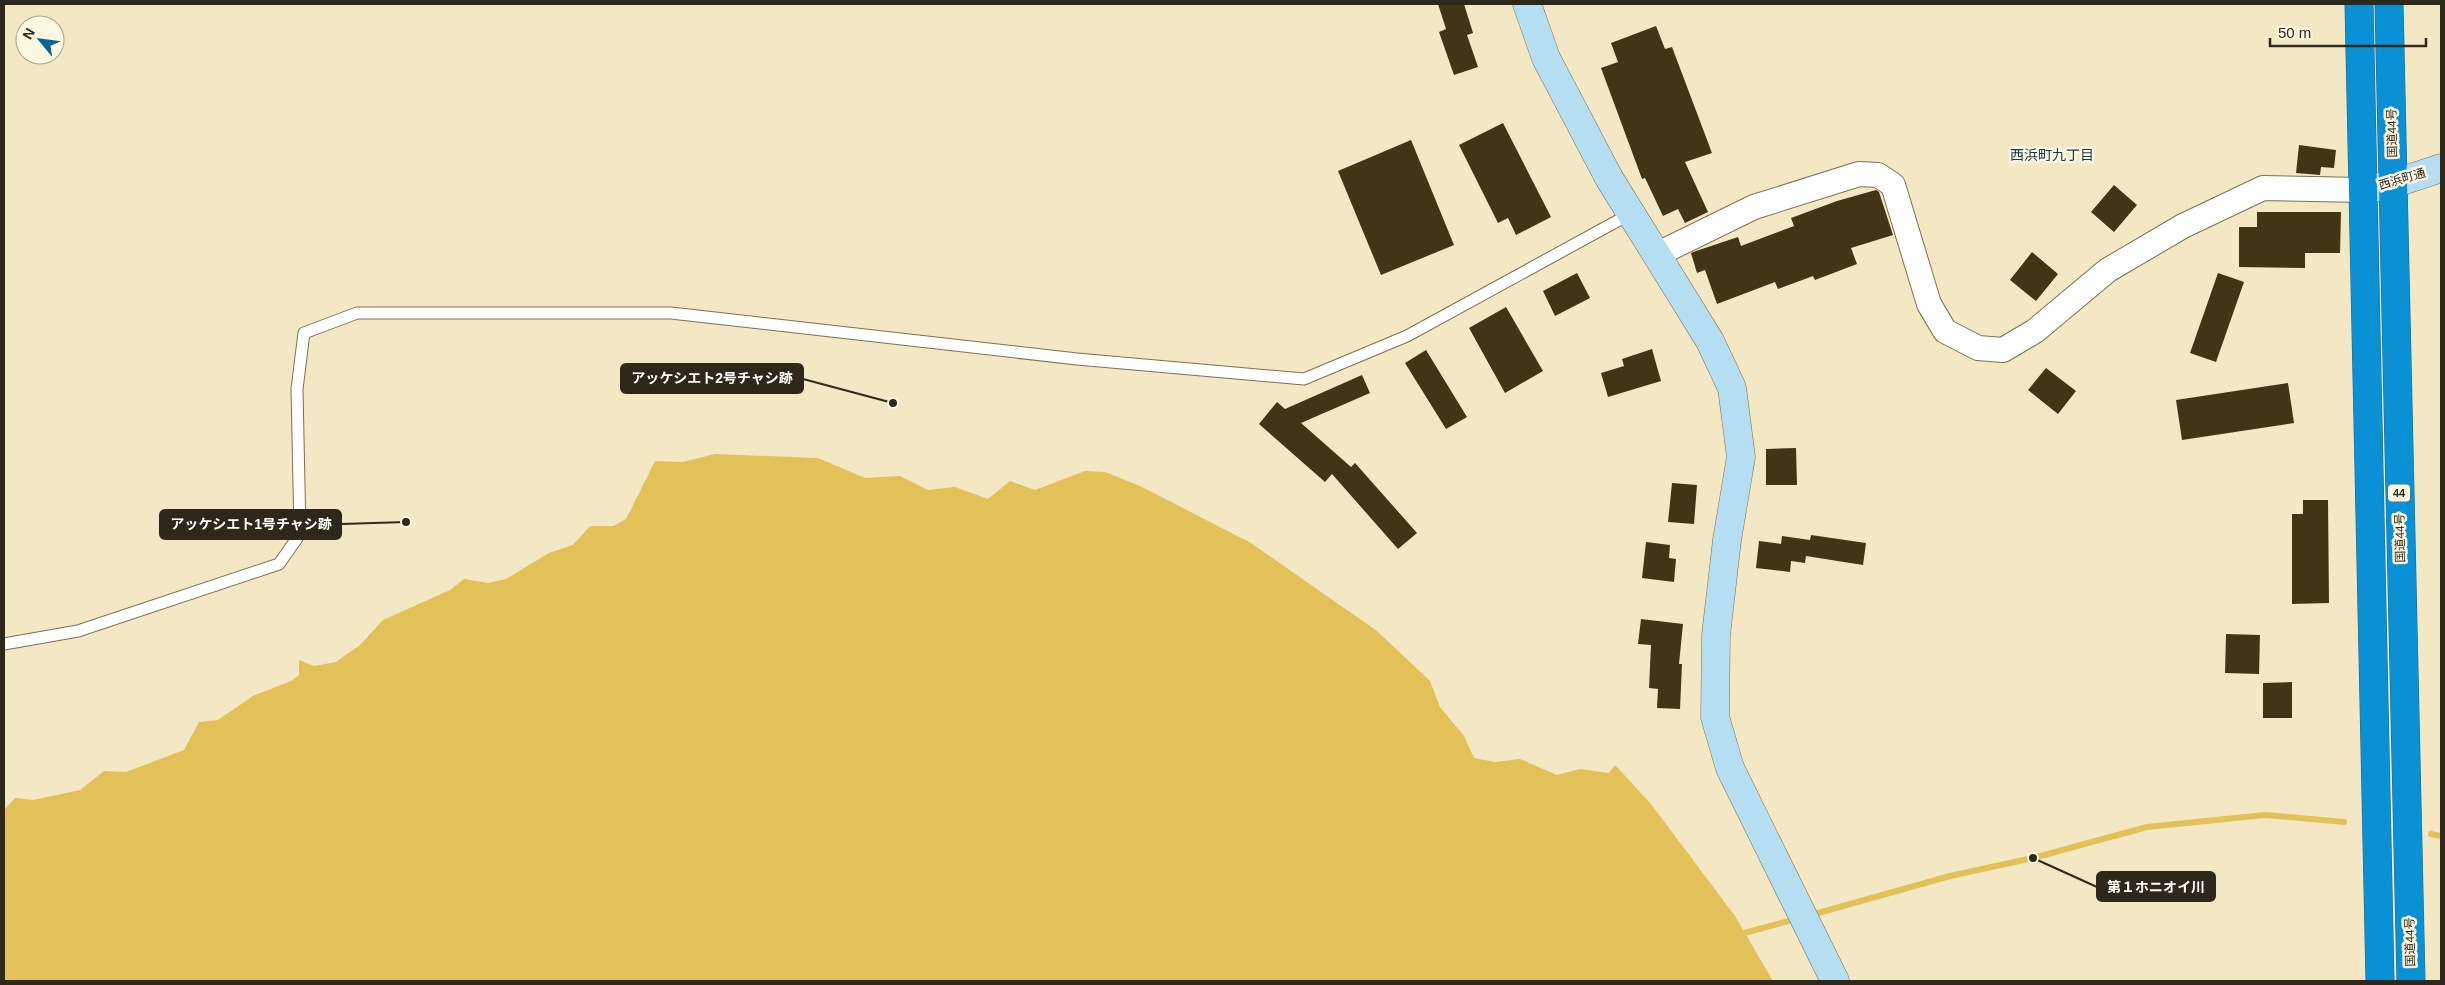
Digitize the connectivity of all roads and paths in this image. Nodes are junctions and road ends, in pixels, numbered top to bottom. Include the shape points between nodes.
1 (1527, 4) edge
2 (2359, 4) edge
3 (2389, 4) edge
4 (2441, 168) edge
5 (2393, 184) junction
6 (2363, 190) junction
7 (1630, 214) junction
8 (1656, 256) junction
9 (4, 644) edge
10 (1835, 981) edge
11 (2380, 981) edge
12 (2411, 981) edge

1 - 7 street via 1546,58
2 - 6 highway, 44
3 - 5 highway, 国道44号 / 44
4 - 5 street, 西浜町通
5 - 6 street, 西浜町通
5 - 12 highway, 国道44号 / 44
6 - 8 street via 2263,188 2183,226 2108,270 2036,332 2003,350 1978,348 1946,331 1929,304 1893,185 1878,175 1859,174 1754,207
6 - 11 highway, 44
7 - 8 street
7 - 9 lane via 1407,336 1304,379 1077,359 671,313 357,313 304,334 297,389 300,534 279,564 78,631
8 - 10 street via 1710,341 1732,388 1741,457 1716,635 1715,716 1730,768

